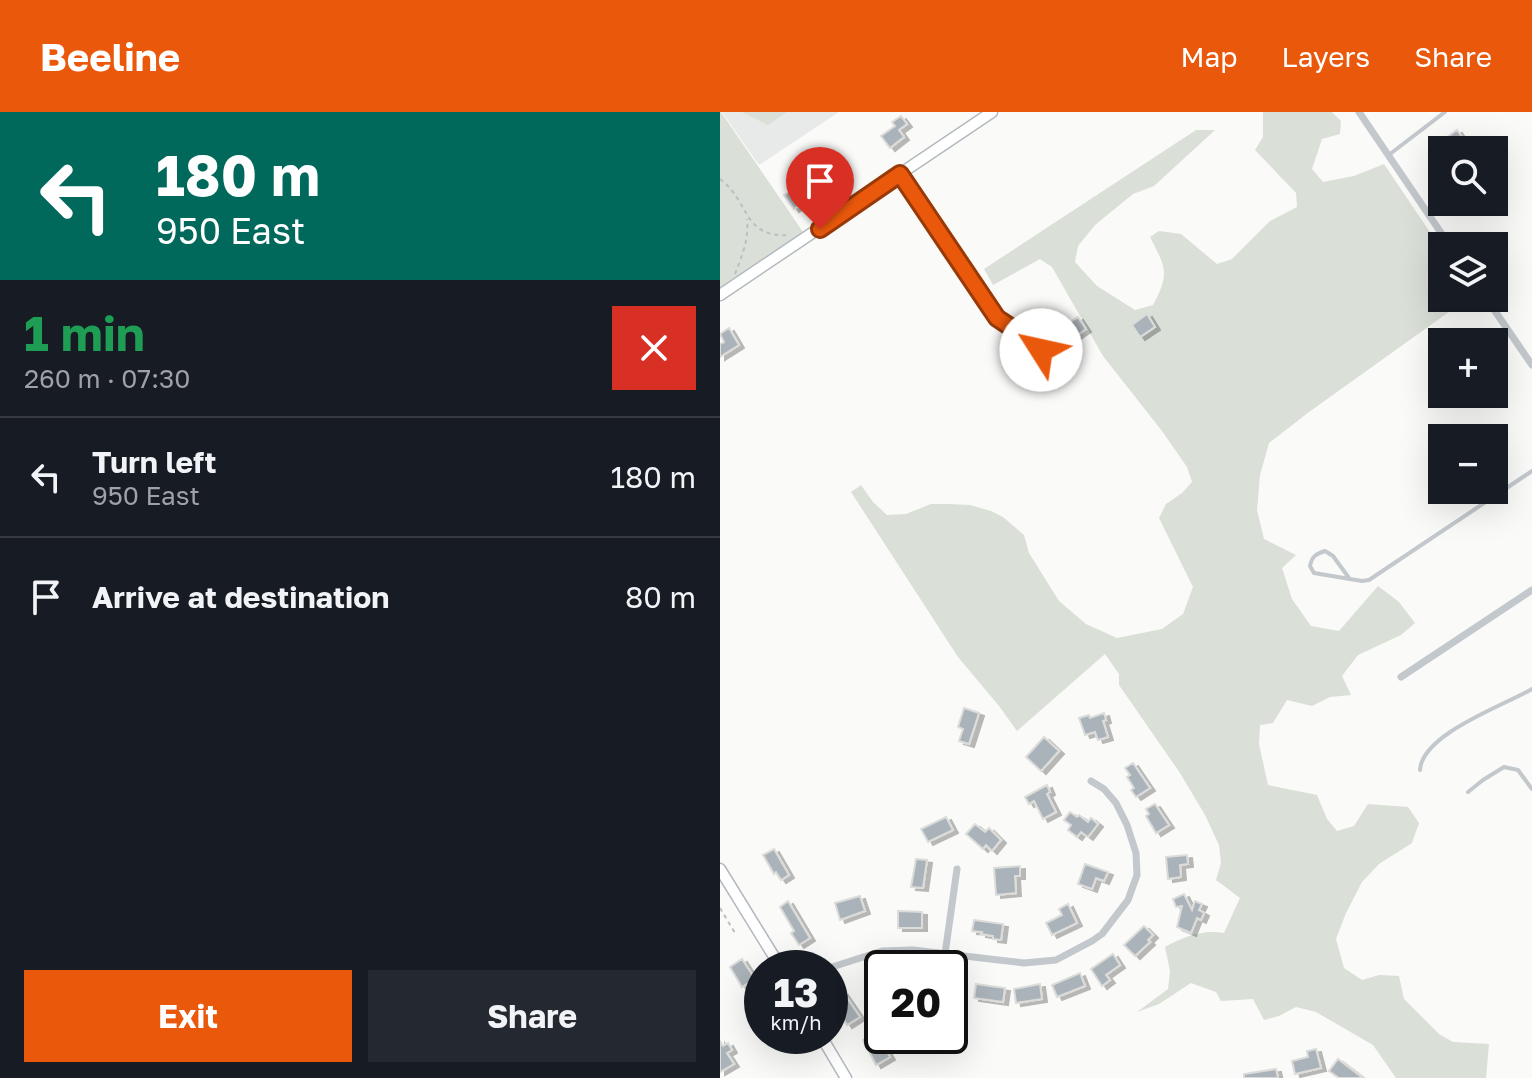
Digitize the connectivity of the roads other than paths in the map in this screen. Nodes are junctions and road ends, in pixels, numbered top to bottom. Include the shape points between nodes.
1 (992, 112) edge
2 (1359, 112) edge
3 (1445, 112) edge
4 (1388, 155) junction
5 (900, 174) junction
6 (1440, 232) edge
7 (720, 295) edge
8 (1496, 312) edge
9 (1041, 350) dead end
10 (1532, 365) edge
11 (1532, 471) edge
12 (1349, 578) junction
13 (1532, 590) edge
14 (1401, 677) dead end
15 (1532, 689) edge
16 (1420, 770) dead end
17 (1091, 781) dead end
18 (1532, 789) edge
19 (1468, 792) dead end
20 (720, 869) edge
21 (957, 869) dead end
22 (770, 950) edge
23 (946, 950) edge
24 (968, 957) edge
25 (832, 1054) edge
26 (846, 1078) edge

1 - 5 street
2 - 4 street
3 - 4 lane
4 - 6 street
5 - 7 street
5 - 9 lane via 997,318
8 - 10 street
11 - 12 lane via 1376,576
12 - 12 lane via 1314,573 1312,558 1325,551
13 - 14 street
15 - 16 lane via 1448,732 1426,754
17 - 24 street via 1116,803 1136,853 1137,875 1128,900 1102,934 1056,960 1024,963
18 - 19 lane via 1518,770 1504,767
20 - 22 street
21 - 23 street
25 - 26 street

